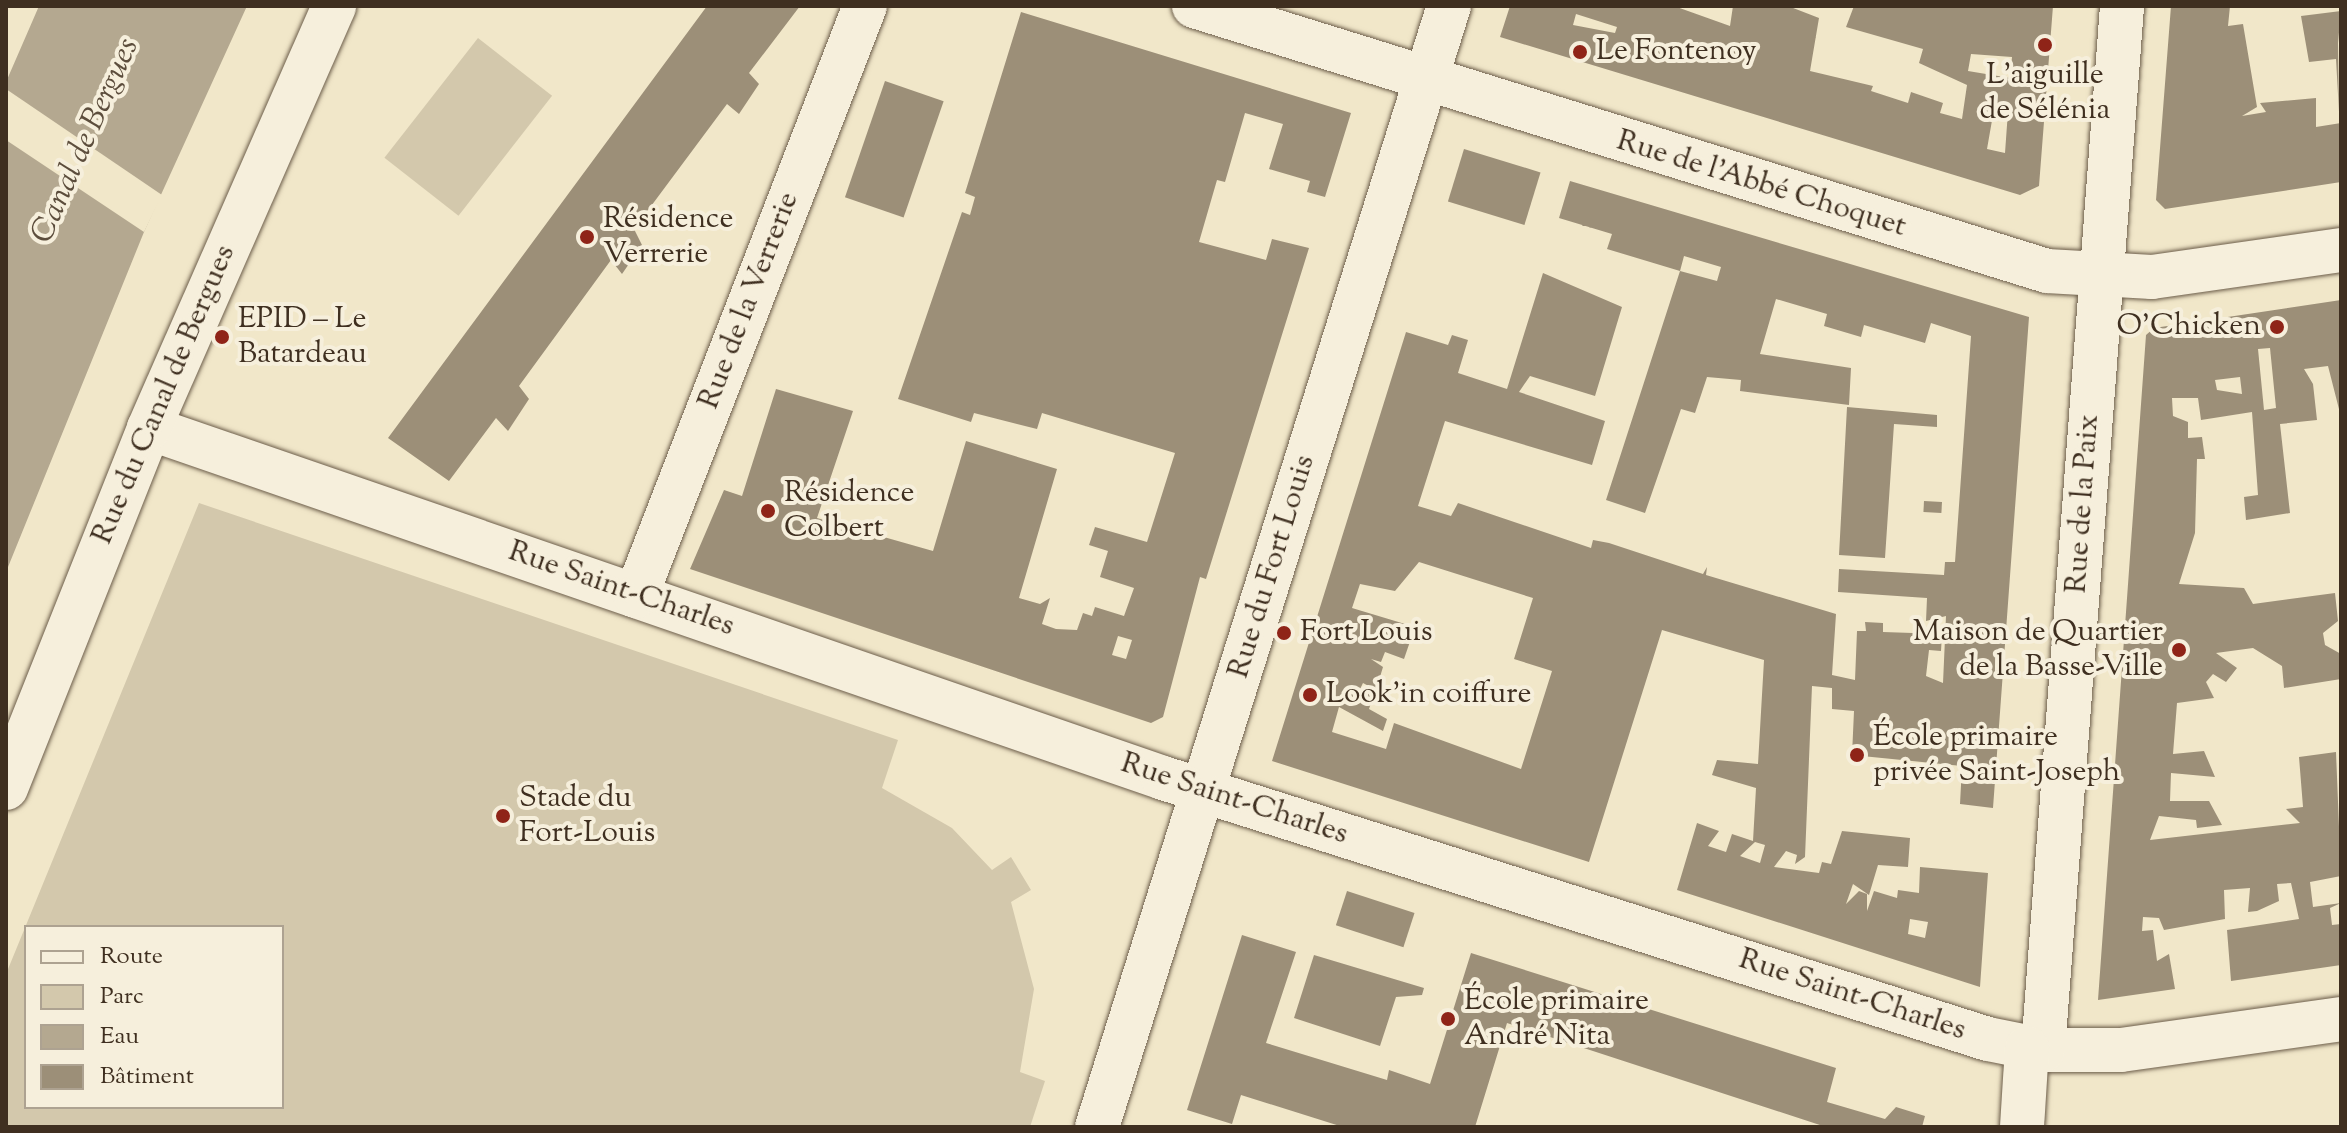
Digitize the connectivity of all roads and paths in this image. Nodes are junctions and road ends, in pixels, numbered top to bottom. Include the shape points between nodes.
1 (334, 6) edge
2 (865, 6) edge
3 (1194, 6) edge
4 (1449, 6) edge
5 (2122, 6) edge
6 (1425, 81) junction
7 (2341, 250) edge
8 (2101, 277) junction
9 (149, 428) junction
10 (636, 596) junction
11 (6, 788) edge
12 (1204, 791) junction
13 (2341, 1019) edge
14 (2035, 1049) junction
15 (1097, 1127) edge
16 (2022, 1127) edge

1 - 9 street, Rue du Canal de Bergues
2 - 10 street, Rue de la Verrerie
3 - 6 street, Rue de l'Abbé Choquet
4 - 6 street, Rue du Fort Louis
5 - 8 street, Rue de la Paix
6 - 8 street, Rue de l'Abbé Choquet via 2023,265
6 - 12 street, Rue du Fort Louis
7 - 8 street, Rue de l'Abbé Choquet
8 - 14 street, Rue de la Paix
9 - 10 street, Rue Saint-Charles
9 - 11 street, Rue du Canal de Bergues
10 - 12 street, Rue Saint-Charles
12 - 14 street, Rue Saint-Charles
12 - 15 street, Rue du Fort Louis
13 - 14 street, Rue Saint-Charles via 2121,1050
14 - 16 street, Rue de la Paix

